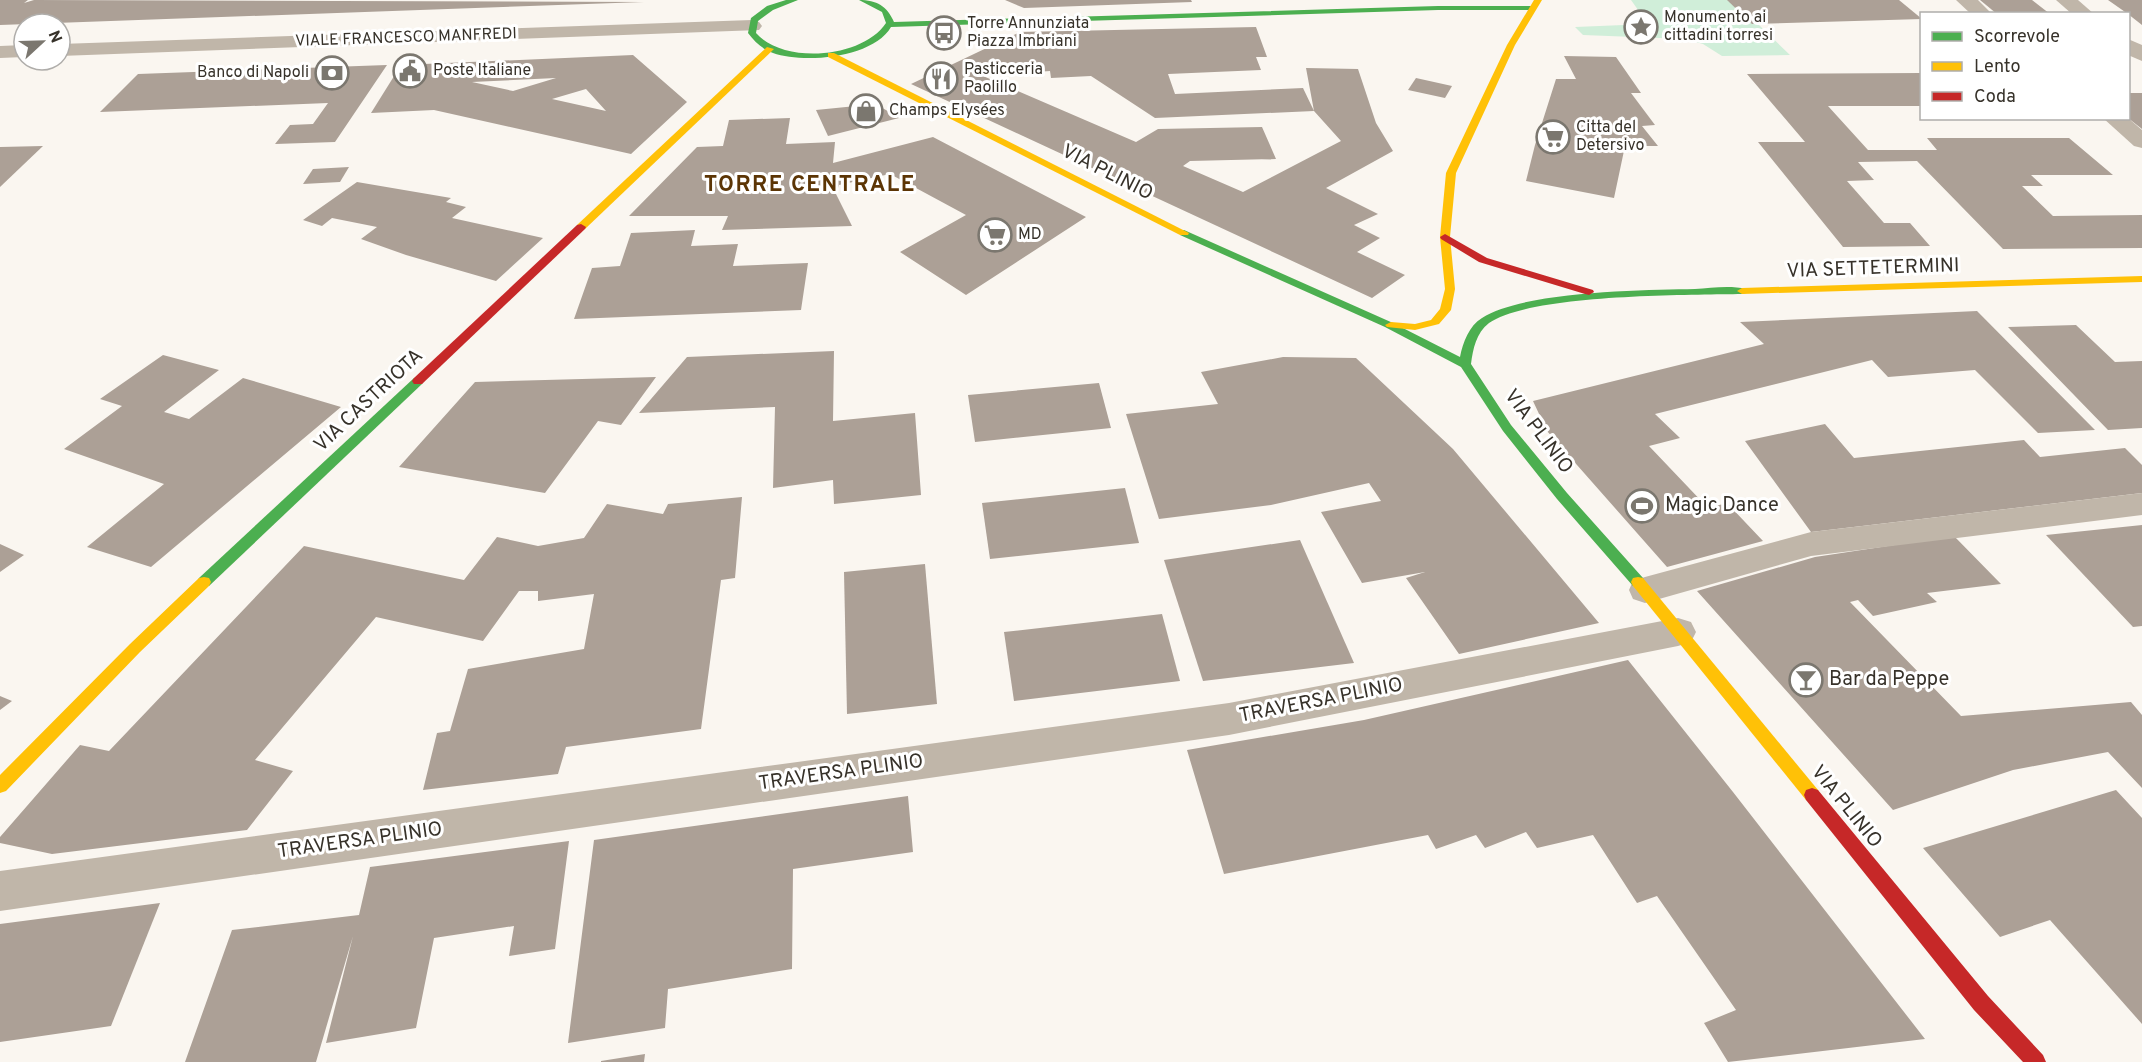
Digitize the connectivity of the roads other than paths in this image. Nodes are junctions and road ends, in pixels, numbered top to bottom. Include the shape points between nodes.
1 (794, 0) edge
2 (863, 0) edge
3 (1966, 0) edge
4 (2066, 0) edge
5 (1535, 4) edge
6 (1981, 12) edge
7 (2082, 12) edge
8 (889, 25) junction
9 (752, 26) junction
10 (770, 49) junction
11 (72, 50) edge
12 (831, 55) junction
13 (2116, 120) edge
14 (2142, 141) edge
15 (1445, 237) junction
16 (2142, 279) edge
17 (1605, 296) junction
18 (1389, 325) junction
19 (1465, 364) junction
20 (2142, 504) edge
21 (1645, 590) junction
22 (1678, 632) junction
23 (0, 786) edge
24 (0, 891) edge
25 (1981, 1003) junction
26 (2000, 1046) dead end
27 (2036, 1062) edge

1 - 9 main road via 762,14
2 - 8 main road via 882,9 888,15
3 - 6 street
4 - 7 street
5 - 8 main road
5 - 15 main road via 1511,45 1451,173
8 - 12 main road via 874,41
9 - 10 main road via 757,41
9 - 11 street, VIALE FRANCESCO MANFREDI
10 - 12 main road via 790,54
10 - 23 main road, VIA CASTRIOTA via 135,648
12 - 18 main road, VIA PLINIO via 1198,240
13 - 14 street
15 - 17 main road via 1483,260 1526,276
15 - 18 main road via 1450,289 1445,310 1435,322 1415,327
16 - 17 main road, VIA SETTETERMINI
17 - 19 main road via 1519,308 1487,319 1470,336
18 - 19 main road, VIA PLINIO
19 - 21 main road, VIA PLINIO via 1555,488
20 - 21 lane via 1811,544
21 - 22 main road, VIA PLINIO
22 - 24 street, TRAVERSA PLINIO via 1229,719
22 - 25 main road, VIA PLINIO
25 - 26 main road
25 - 27 main road, VIA PLINIO

